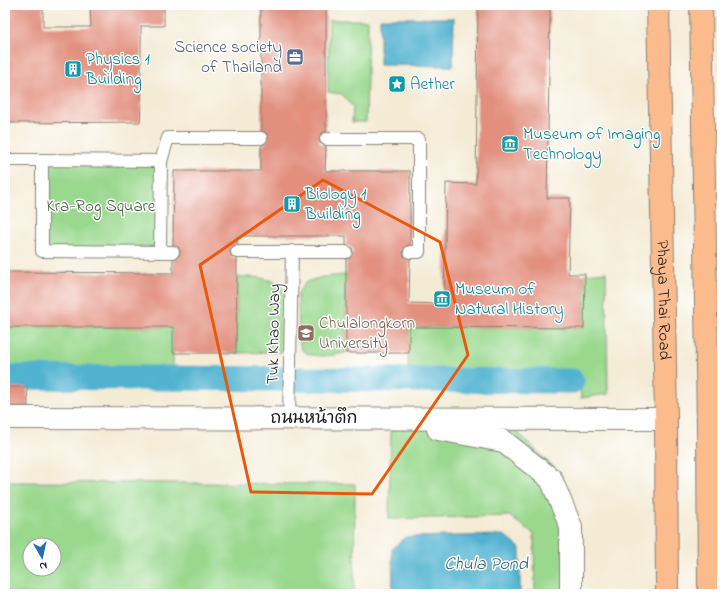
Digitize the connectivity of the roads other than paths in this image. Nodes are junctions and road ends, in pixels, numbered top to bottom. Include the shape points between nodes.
1 (658, 5) edge
2 (701, 5) edge
3 (261, 138) dead end
4 (326, 139) dead end
5 (5, 160) edge
6 (42, 160) junction
7 (161, 161) junction
8 (292, 251) junction
9 (160, 252) junction
10 (173, 252) dead end
11 (237, 252) dead end
12 (346, 252) dead end
13 (410, 252) dead end
14 (5, 418) edge
15 (289, 418) junction
16 (384, 419) junction
17 (666, 419) junction
18 (715, 427) edge
19 (571, 594) edge
20 (667, 594) edge
21 (709, 594) edge

1 - 17 main road, Phaya Thai Road
2 - 18 main road
3 - 7 lane via 168,138
4 - 13 lane via 420,139 419,252
5 - 6 lane
6 - 7 lane
6 - 9 lane via 42,251
7 - 9 lane
8 - 11 lane
8 - 12 lane
8 - 15 lane, Tuk Khao Way
9 - 10 lane
14 - 15 street, ถนนหน้าตึก
15 - 16 street, ถนนหน้าตึก
16 - 17 street, ถนนหน้าตึก
16 - 19 street via 503,441 551,479 571,527
17 - 20 main road, Phaya Thai Road
18 - 21 main road

